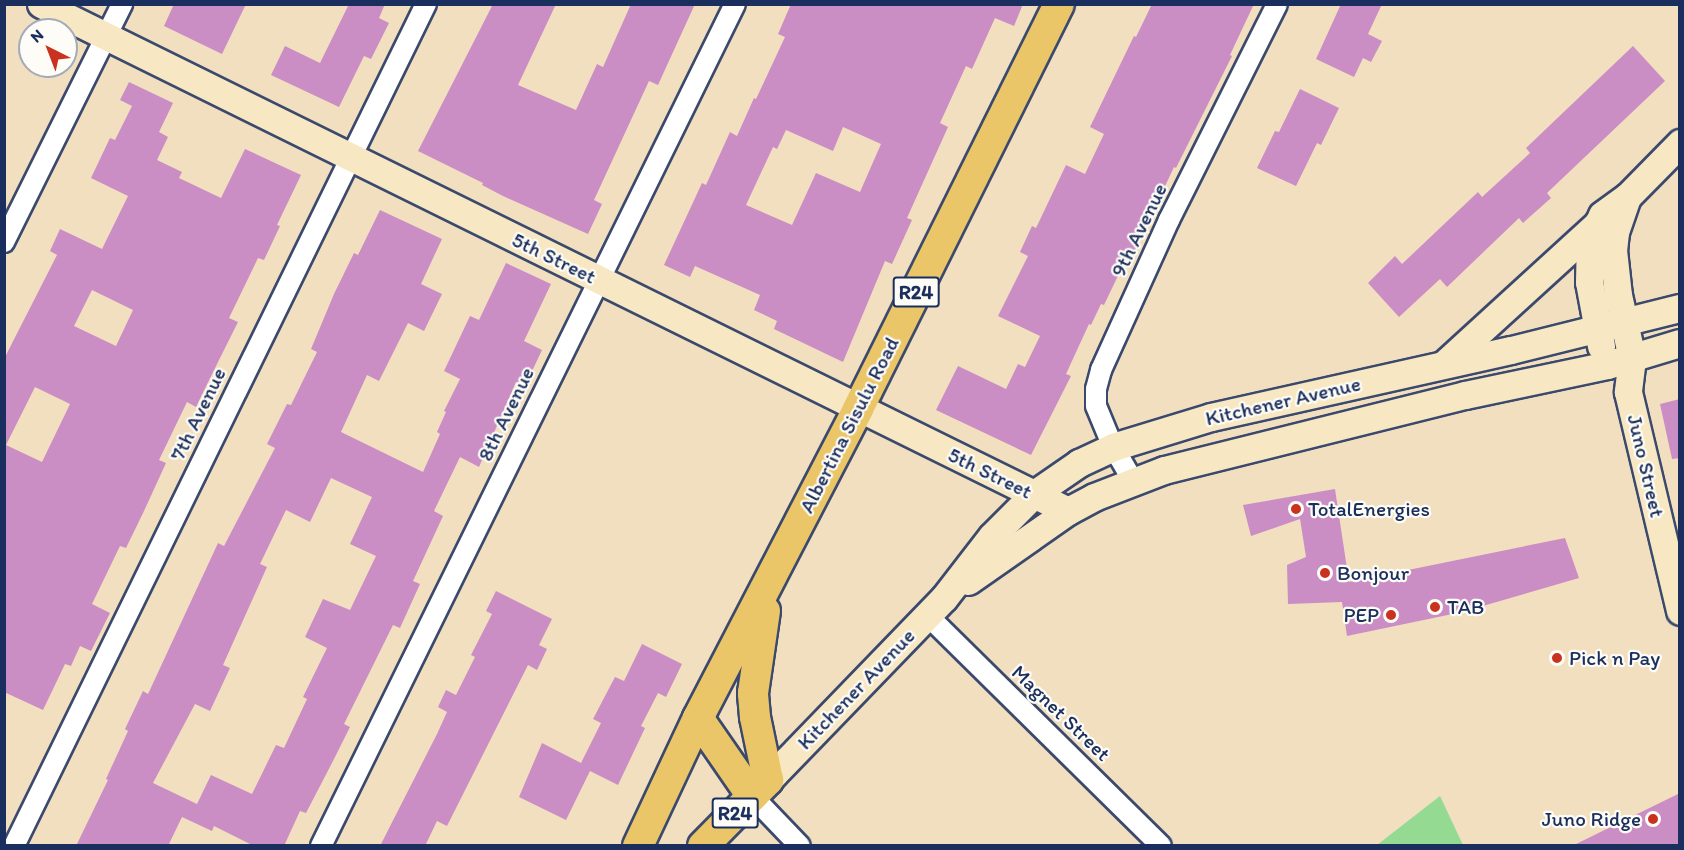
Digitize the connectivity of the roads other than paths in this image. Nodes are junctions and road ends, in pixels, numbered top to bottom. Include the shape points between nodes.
1 (41, 4) edge
2 (122, 4) edge
3 (426, 4) edge
4 (735, 4) edge
5 (1059, 4) edge
6 (1277, 4) edge
7 (106, 38) junction
8 (1680, 143) edge
9 (351, 158) junction
10 (1627, 197) junction
11 (1595, 226) junction
12 (4, 242) edge
13 (599, 280) junction
14 (1680, 308) edge
15 (1623, 323) junction
16 (1596, 330) junction
17 (1680, 343) edge
18 (1619, 361) junction
19 (1443, 365) junction
20 (858, 409) junction
21 (1113, 447) junction
22 (1133, 481) junction
23 (1034, 494) junction
24 (1068, 511) junction
25 (772, 578) junction
26 (936, 607) junction
27 (1680, 611) edge
28 (698, 718) junction
29 (760, 788) junction
30 (14, 846) edge
31 (321, 846) edge
32 (638, 846) edge
33 (703, 846) edge
34 (800, 846) edge
35 (1161, 846) edge

1 - 7 main road, 5th Street
2 - 7 street
3 - 9 street, 7th Avenue
4 - 13 street, 8th Avenue
5 - 20 main road, Albertina Sisulu Road / R24
6 - 21 street, 9th Avenue via 1169,220 1101,369 1096,406
7 - 9 main road, 5th Street
7 - 12 street
8 - 10 main road
9 - 13 main road, 5th Street
9 - 30 street, 7th Avenue
10 - 11 main road via 1610,206
10 - 15 main road via 1613,250
11 - 16 main road via 1587,267
11 - 19 main road
13 - 20 main road, 5th Street
13 - 31 street, 8th Avenue
14 - 15 main road, Kitchener Avenue
15 - 16 main road, Kitchener Avenue
15 - 18 main road
16 - 18 main road
16 - 19 main road, Kitchener Avenue
17 - 18 main road, Kitchener Avenue
18 - 22 main road, Kitchener Avenue via 1420,406
18 - 27 main road, Juno Street
19 - 21 main road, Kitchener Avenue via 1210,417
20 - 23 main road, 5th Street
20 - 25 main road, Albertina Sisulu Road / R24
21 - 22 street, 9th Avenue
21 - 23 main road, Kitchener Avenue via 1071,468
22 - 24 main road, Kitchener Avenue
23 - 24 main road, 5th Street
23 - 26 main road, Kitchener Avenue via 992,536
24 - 26 main road, Kitchener Avenue via 1024,539
25 - 28 main road, Albertina Sisulu Road / R24
25 - 29 main road, R24 via 753,693
26 - 29 main road, Kitchener Avenue
26 - 35 street, Magnet Street
28 - 29 main road
28 - 32 main road, Albertina Sisulu Road / R24
29 - 33 main road, Kitchener Avenue / R24
29 - 34 street

